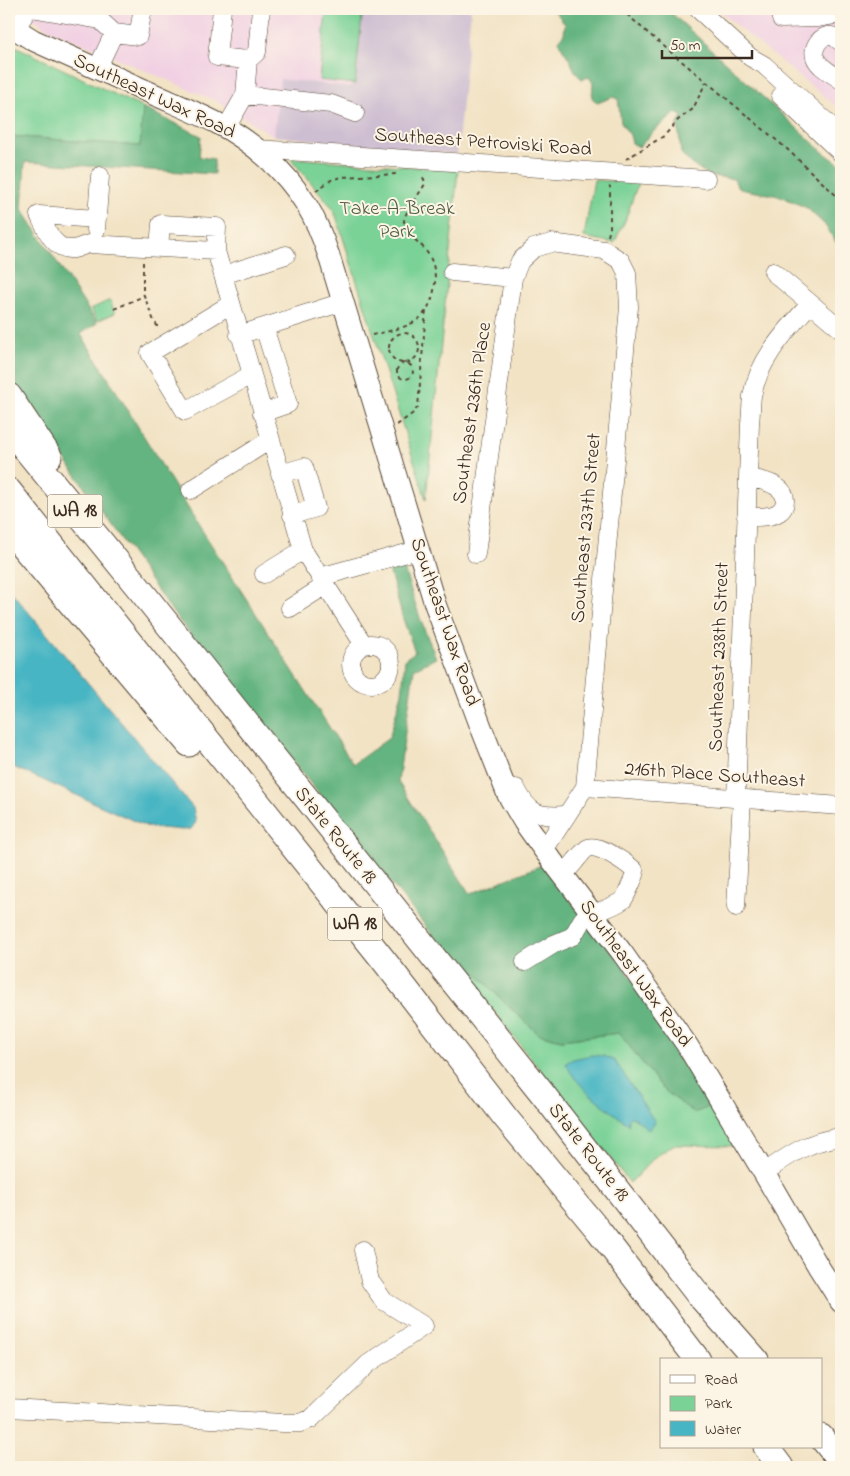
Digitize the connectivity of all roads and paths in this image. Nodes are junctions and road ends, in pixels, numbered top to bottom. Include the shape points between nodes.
1 (28, 9) edge
2 (38, 9) edge
3 (143, 9) edge
4 (222, 9) edge
5 (261, 9) edge
6 (622, 9) edge
7 (699, 9) edge
8 (780, 9) edge
9 (101, 14) edge
10 (841, 14) edge
11 (12, 28) edge
12 (114, 33) junction
13 (841, 42) edge
14 (750, 57) junction
15 (248, 60) junction
16 (98, 69) junction
17 (841, 80) edge
18 (245, 95) junction
19 (784, 99) junction
20 (355, 113) dead end
21 (226, 128) junction
22 (841, 134) edge
23 (257, 149) junction
24 (841, 152) edge
25 (404, 173) dead end
26 (419, 175) dead end
27 (100, 176) dead end
28 (706, 179) dead end
29 (841, 200) edge
30 (304, 201) junction
31 (97, 219) junction
32 (96, 244) junction
33 (152, 247) junction
34 (216, 251) junction
35 (286, 255) dead end
36 (452, 272) dead end
37 (773, 272) dead end
38 (223, 275) junction
39 (512, 278) junction
40 (144, 296) junction
41 (343, 302) junction
42 (231, 304) junction
43 (810, 304) junction
44 (114, 309) dead end
45 (426, 309) junction
46 (264, 327) junction
47 (397, 329) junction
48 (841, 329) edge
49 (398, 334) junction
50 (240, 335) junction
51 (372, 335) dead end
52 (168, 342) junction
53 (404, 363) junction
54 (251, 374) junction
55 (9, 396) edge
56 (262, 413) junction
57 (380, 426) junction
58 (9, 429) edge
59 (270, 440) junction
60 (280, 474) junction
61 (748, 477) junction
62 (191, 490) dead end
63 (9, 491) edge
64 (292, 515) junction
65 (746, 517) junction
66 (9, 530) edge
67 (303, 550) junction
68 (418, 550) junction
69 (476, 554) dead end
70 (264, 574) dead end
71 (323, 581) junction
72 (142, 592) junction
73 (290, 608) dead end
74 (364, 646) dead end
75 (485, 739) junction
76 (585, 787) junction
77 (739, 799) junction
78 (841, 806) edge
79 (567, 815) junction
80 (544, 850) junction
81 (563, 875) junction
82 (736, 907) dead end
83 (592, 913) junction
84 (385, 962) junction
85 (525, 962) dead end
86 (841, 1137) edge
87 (764, 1173) junction
88 (363, 1250) dead end
89 (841, 1302) edge
90 (696, 1358) edge
91 (754, 1358) edge
92 (9, 1408) edge
93 (822, 1438) edge
94 (767, 1448) edge
95 (841, 1462) edge
96 (781, 1467) edge

1 - 11 street
2 - 9 street
3 - 12 street via 138,36
4 - 15 street via 217,57
5 - 15 street via 257,52
6 - 29 path via 787,149
7 - 14 street
8 - 10 street via 780,19
9 - 12 street
11 - 16 main road, Southeast Wax Road
12 - 16 street
13 - 17 street via 834,36 826,36 814,49 815,58 821,65
14 - 19 street via 757,73
14 - 22 street via 764,65
15 - 18 street
16 - 21 main road, Southeast Wax Road
18 - 20 street via 331,104
18 - 21 street
19 - 22 street via 795,102 825,129
19 - 24 street
21 - 23 main road, Southeast Wax Road
23 - 28 street, Southeast Petroviski Road
23 - 30 main road, Southeast Wax Road
25 - 30 path via 340,177
26 - 45 path via 425,184 404,218 407,231 427,251 435,271 432,297
27 - 31 street
30 - 41 main road, Southeast Wax Road via 321,234
31 - 32 street
31 - 32 street via 39,215 51,239 62,247 73,249
32 - 33 street
33 - 34 street
33 - 34 street via 161,224 217,227
33 - 40 path via 143,266
34 - 38 street
35 - 38 street
36 - 39 street
37 - 43 street
38 - 42 street
39 - 69 street, Southeast 236th Place
39 - 76 street, Southeast 237th Street via 520,261 534,248 551,243 604,250 621,261 627,273 629,306
40 - 44 path
40 - 52 path via 154,321
41 - 46 street
41 - 57 main road, Southeast Wax Road
42 - 50 street
42 - 52 street
43 - 48 street
43 - 61 street, Southeast 238th Street via 780,338 762,367 753,395
45 - 47 path via 422,316
45 - 57 path via 418,407 400,424 386,428
46 - 50 street
46 - 56 street via 288,404
47 - 49 path
47 - 51 path
49 - 53 path via 393,337 389,348 393,358
49 - 53 path via 410,334 418,342 418,353 410,362
50 - 54 street
52 - 54 street via 150,354 185,411
53 - 53 path via 398,372 407,378 413,369
54 - 56 street
55 - 72 highway
56 - 59 street
57 - 68 main road, Southeast Wax Road
58 - 72 highway, State Route 18 / WA 18
59 - 60 street
59 - 62 street
60 - 64 street
60 - 64 street via 304,467 316,508
61 - 65 street, Southeast 238th Street
61 - 65 street via 776,486 785,500 779,513
63 - 84 highway, State Route 18 / WA 18
64 - 67 street
65 - 77 street, Southeast 238th Street
66 - 84 highway via 276,846
67 - 70 street
67 - 71 street
68 - 71 street
68 - 75 main road, Southeast Wax Road
71 - 73 street
71 - 74 street
72 - 91 highway, State Route 18 / WA 18 via 697,1293
75 - 79 street via 501,754 523,802 532,811 541,815
75 - 80 main road, Southeast Wax Road via 508,795
76 - 77 street, 216th Place Southeast
76 - 79 street, Southeast 237th Street
77 - 78 street, 216th Place Southeast
77 - 82 street, Southeast 238th Street
79 - 80 street, Southeast 237th Street
80 - 81 main road, Southeast Wax Road
81 - 83 main road, Southeast Wax Road
81 - 83 street via 590,847 618,858 634,870 635,875 623,900
83 - 85 street via 582,920 573,936
83 - 87 main road, Southeast Wax Road via 682,1037
84 - 90 highway, State Route 18 / WA 18 via 505,1117 600,1231
86 - 87 street via 794,1151
87 - 89 main road, Southeast Wax Road
88 - 92 street via 370,1281 384,1301 424,1326 368,1364 311,1419 283,1423
93 - 95 highway
94 - 96 highway

